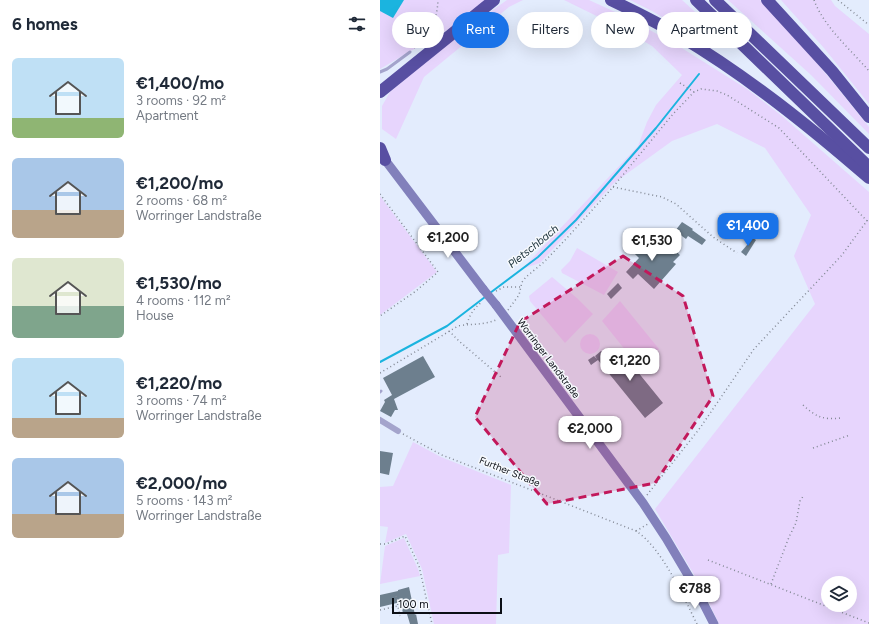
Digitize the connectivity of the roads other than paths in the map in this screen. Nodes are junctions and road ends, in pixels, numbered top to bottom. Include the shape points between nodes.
1 (494, 0) edge
2 (611, 0) edge
3 (696, 0) edge
4 (715, 0) edge
5 (767, 0) edge
6 (410, 52) road end
7 (380, 72) edge
8 (380, 92) edge
9 (869, 117) edge
10 (380, 148) edge
11 (869, 148) edge
12 (382, 156) edge
13 (869, 166) edge
14 (869, 178) edge
15 (380, 420) edge
16 (398, 431) road end
17 (714, 624) edge

1 - 8 highway
2 - 14 highway via 679,35 741,76
3 - 13 highway
4 - 11 highway
5 - 9 highway
6 - 7 lane
10 - 12 highway
12 - 17 main road, Worringer Landstraße, bridge via 642,502 695,587
15 - 16 street

